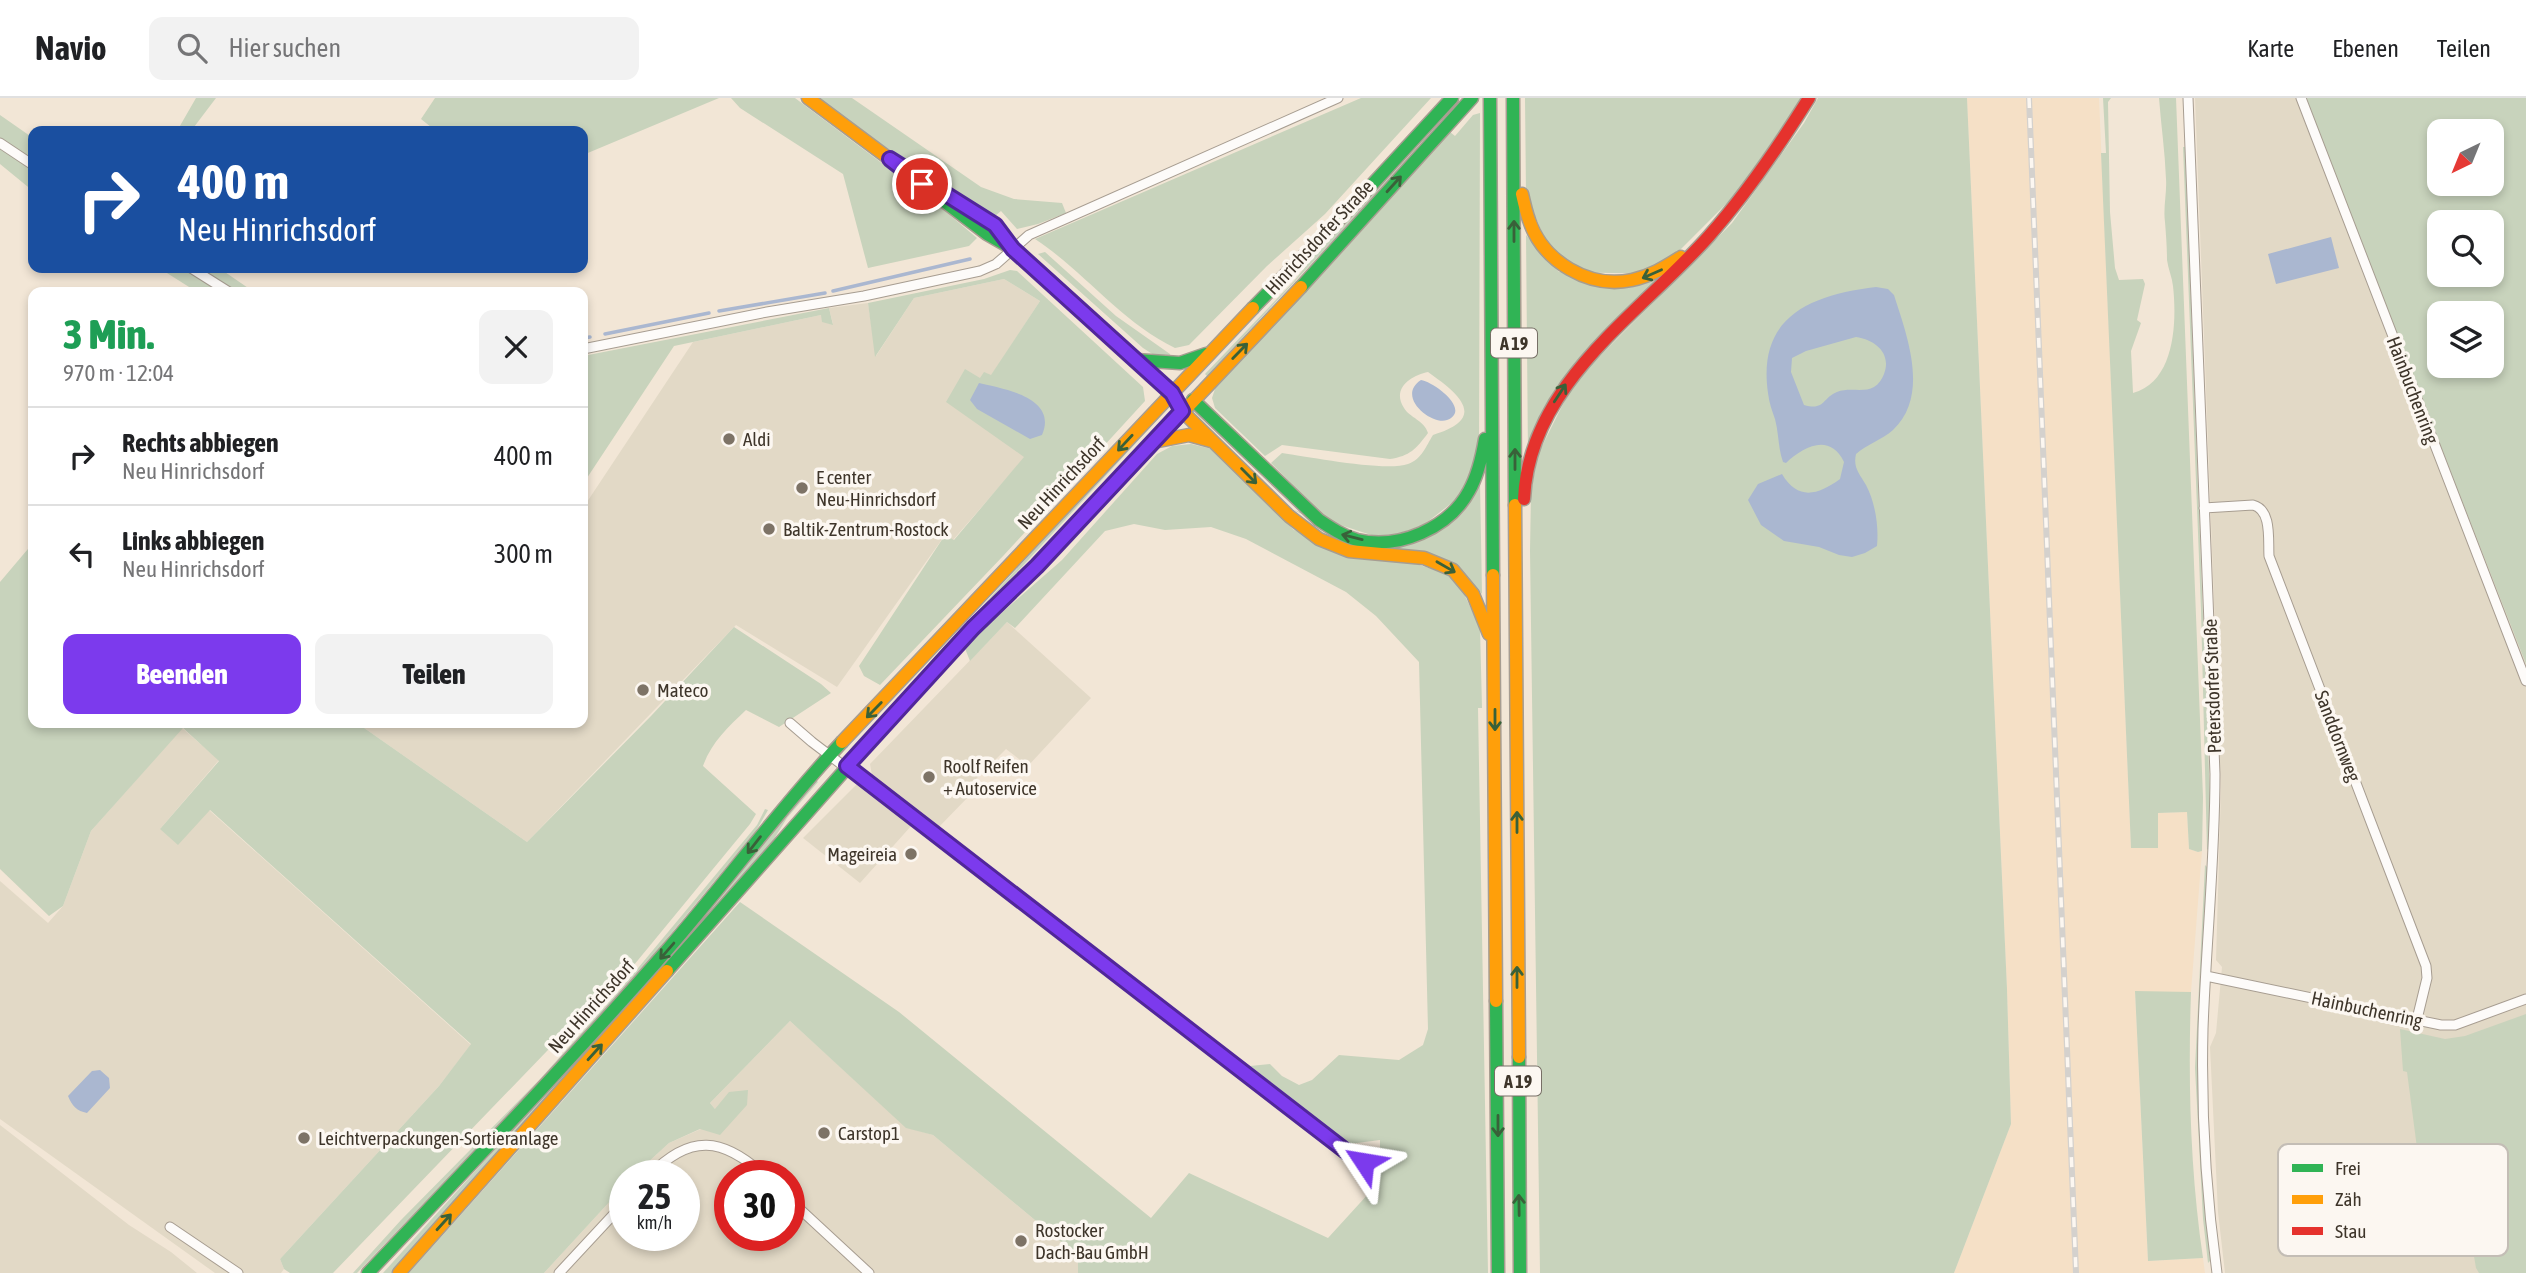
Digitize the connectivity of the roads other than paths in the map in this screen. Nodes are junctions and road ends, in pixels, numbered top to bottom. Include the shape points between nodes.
1 (808, 98) edge
2 (1338, 98) edge
3 (1452, 98) edge
4 (1490, 98) edge
5 (1513, 98) edge
6 (1809, 98) edge
7 (2188, 98) edge
8 (2301, 98) edge
9 (1468, 103) edge
10 (1513, 135) junction
11 (0, 143) edge
12 (28, 161) edge
13 (1724, 216) junction
14 (1013, 249) junction
15 (199, 273) edge
16 (221, 287) edge
17 (588, 348) edge
18 (1210, 353) junction
19 (1136, 360) junction
20 (1493, 390) junction
21 (1172, 393) junction
22 (1192, 400) junction
23 (1182, 411) junction
24 (1153, 442) junction
25 (1218, 445) junction
26 (2204, 508) junction
27 (1516, 551) junction
28 (1495, 652) junction
29 (2526, 681) edge
30 (790, 723) dead end
31 (844, 741) junction
32 (830, 755) junction
33 (847, 766) junction
34 (829, 785) junction
35 (2206, 976) junction
36 (2526, 999) edge
37 (2417, 1019) junction
38 (667, 1160) edge
39 (747, 1160) edge
40 (1364, 1162) dead end
41 (805, 1214) edge
42 (609, 1219) edge
43 (170, 1227) dead end
44 (238, 1273) edge
45 (368, 1273) edge
46 (399, 1273) edge
47 (559, 1273) edge
48 (869, 1273) edge
49 (1499, 1273) edge
50 (1520, 1273) edge
51 (2217, 1273) edge

1 - 14 main road
2 - 14 street via 1028,234
3 - 18 main road, Hinrichsdorfer Straße
4 - 20 main road, A 19
5 - 10 main road, A 19
6 - 13 main road
7 - 26 street, Petersdorfer Straße
8 - 29 street, Hainbuchenring
22 -> 9 main road, Hinrichsdorfer Straße
13 -> 10 main road via 1676,260 1650,276 1613,283 1575,274 1544,250 1530,227
27 -> 10 main road, A 19
11 - 12 street
27 -> 13 main road via 1528,472 1554,403 1587,358 1680,269
14 - 17 street via 996,264 960,276
14 - 19 main road
15 - 16 street
18 - 19 main road via 1180,363
18 - 21 main road, Hinrichsdorfer Straße
19 - 21 main road
20 -> 22 main road via 1480,471 1466,495 1432,527 1386,541 1352,538 1321,523
20 - 28 main road, A 19
21 - 22 main road
21 - 23 main road
21 -> 31 main road, Neu Hinrichsdorf
22 - 23 main road, Hinrichsdorfer Straße
23 - 24 main road, Neu Hinrichsdorf
23 - 25 main road
24 - 25 main road via 1187,435
24 - 33 main road, Neu Hinrichsdorf
25 -> 28 main road via 1321,541 1356,553 1428,558 1451,569 1475,595
26 - 35 street, Petersdorfer Straße via 2215,774
26 - 37 street, Sanddornweg via 2253,505 2266,514 2269,556 2427,966
50 -> 27 main road, A 19
28 -> 49 main road, A 19
30 - 32 street
31 - 32 main road, Neu Hinrichsdorf
31 - 33 main road
32 - 33 street
32 - 34 main road via 835,772
32 -> 45 main road, Neu Hinrichsdorf via 669,948
33 - 34 main road, Neu Hinrichsdorf
33 - 40 street
46 -> 34 main road, Neu Hinrichsdorf
35 - 37 street, Hainbuchenring
35 - 51 street, Petersdorfer Straße via 2204,1083
36 - 37 street, Hainbuchenring via 2455,1025
38 - 39 street via 693,1146 709,1144
41 - 48 street
42 - 47 street
43 - 44 street

